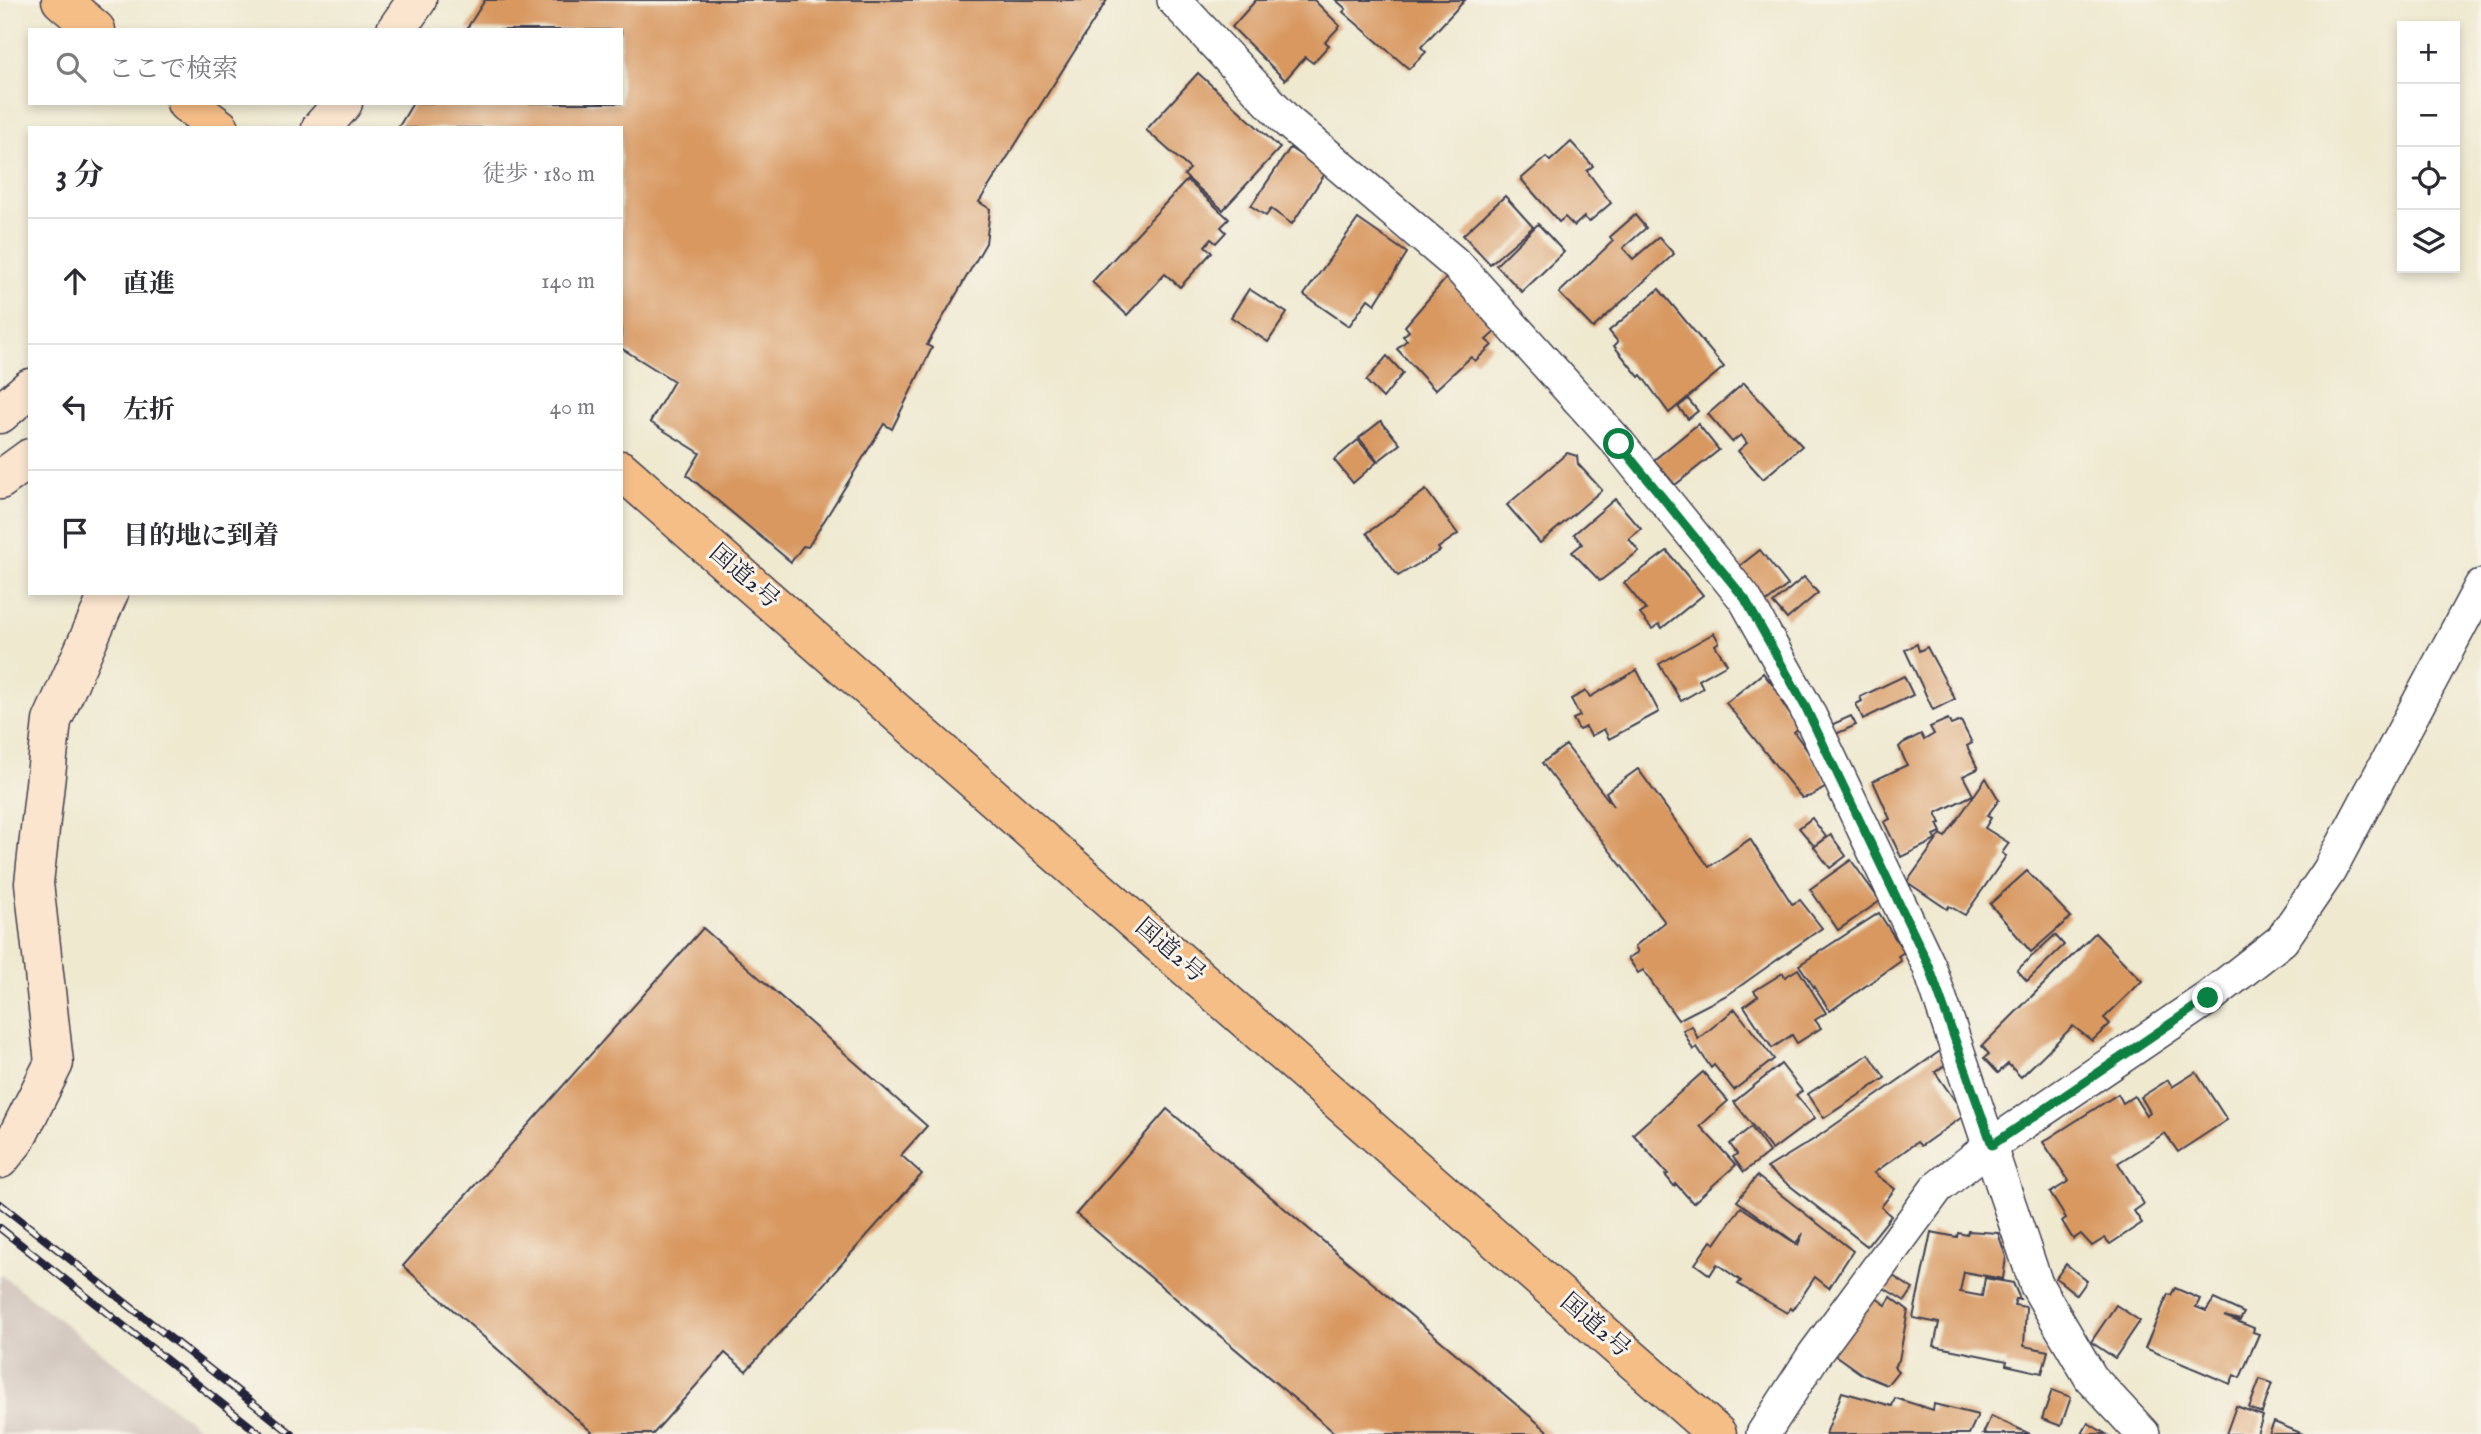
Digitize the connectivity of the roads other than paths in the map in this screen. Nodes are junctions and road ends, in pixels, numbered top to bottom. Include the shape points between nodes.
1 (61, 0) edge
2 (417, 0) edge
3 (1174, 0) edge
4 (94, 28) edge
5 (397, 28) edge
6 (189, 105) edge
7 (341, 105) edge
8 (217, 126) edge
9 (323, 126) edge
10 (28, 390) edge
11 (0, 414) edge
12 (28, 460) edge
13 (623, 472) edge
14 (0, 481) edge
15 (2481, 586) edge
16 (108, 595) edge
17 (5, 1142) edge
18 (1992, 1145) junction
19 (1717, 1434) edge
20 (1763, 1434) edge
21 (2144, 1434) edge

1 - 4 highway
2 - 5 street
3 - 18 street via 1287,121 1458,266 1619,444 1745,599 1806,708 1929,966
6 - 8 highway
7 - 9 street
10 - 11 street
12 - 14 street
13 - 19 highway, 国道2号
15 - 18 street via 2329,871 2282,940 2208,998
16 - 17 street via 52,721 34,883 54,1063
18 - 20 street via 1937,1188 1814,1355
18 - 21 street via 2036,1284 2091,1378

